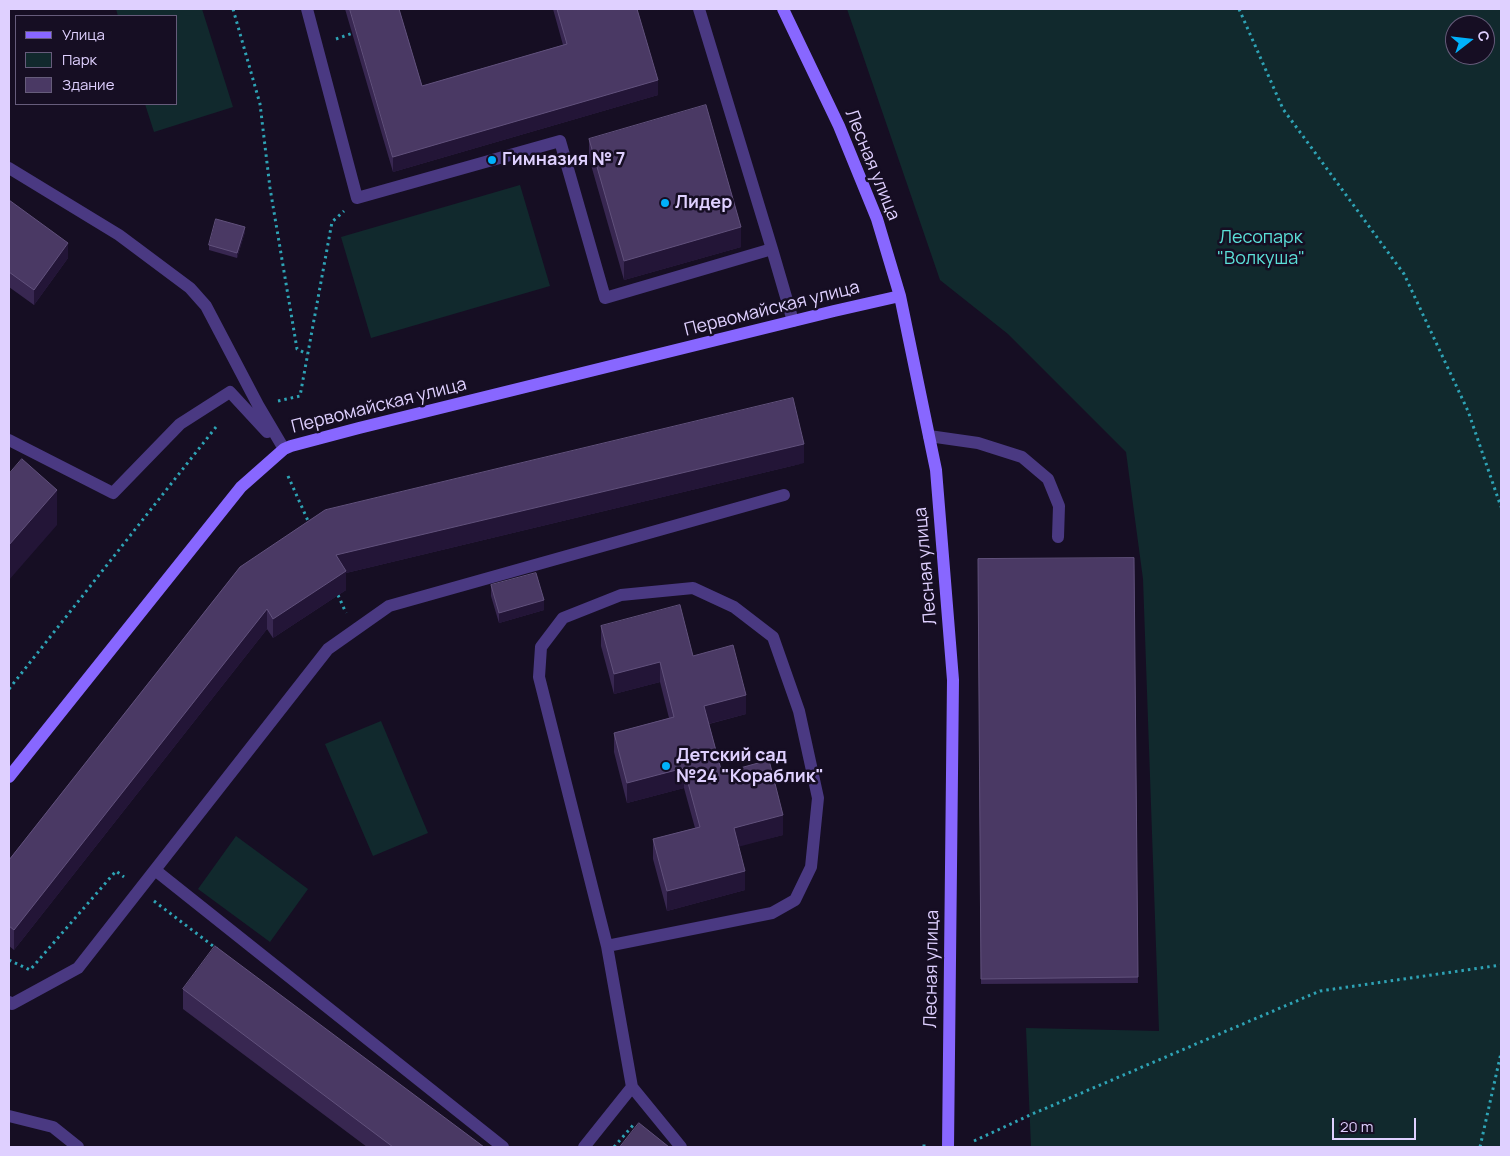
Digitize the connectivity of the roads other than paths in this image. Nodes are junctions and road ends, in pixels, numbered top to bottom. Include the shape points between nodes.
1 (306, 9) edge
2 (699, 9) edge
3 (783, 9) edge
4 (9, 168) edge
5 (772, 249) junction
6 (900, 296) junction
7 (793, 321) junction
8 (251, 407) junction
9 (929, 436) junction
10 (9, 440) edge
11 (284, 449) junction
12 (784, 495) dead end
13 (1058, 537) dead end
14 (9, 778) edge
15 (155, 870) junction
16 (607, 946) junction
17 (9, 1002) edge
18 (632, 1087) junction
19 (9, 1116) edge
20 (78, 1147) edge
21 (502, 1147) edge
22 (584, 1147) edge
23 (681, 1147) edge
24 (948, 1147) edge

1 - 5 lane via 357,198 560,141 605,298
2 - 5 lane
3 - 6 street, Лесная улица via 839,126 867,194
4 - 8 lane via 119,234 190,288 206,306
5 - 7 lane
6 - 7 street, Первомайская улица
6 - 9 street, Лесная улица
7 - 11 street, Первомайская улица
8 - 10 lane via 230,392 180,424 113,493
8 - 11 lane
9 - 13 lane via 978,443 1022,457 1048,479 1058,506
9 - 24 street, Лесная улица via 936,470 953,680
11 - 14 street, Первомайская улица via 241,487
12 - 15 lane via 389,606 328,649
15 - 17 lane via 78,968 12,1004
15 - 21 lane
16 - 16 lane via 540,677 541,647 563,618 622,595 693,588 734,607 773,638 799,711 818,798 811,867 795,900 772,913
16 - 18 lane
18 - 22 lane
18 - 23 lane
19 - 20 lane via 53,1126

